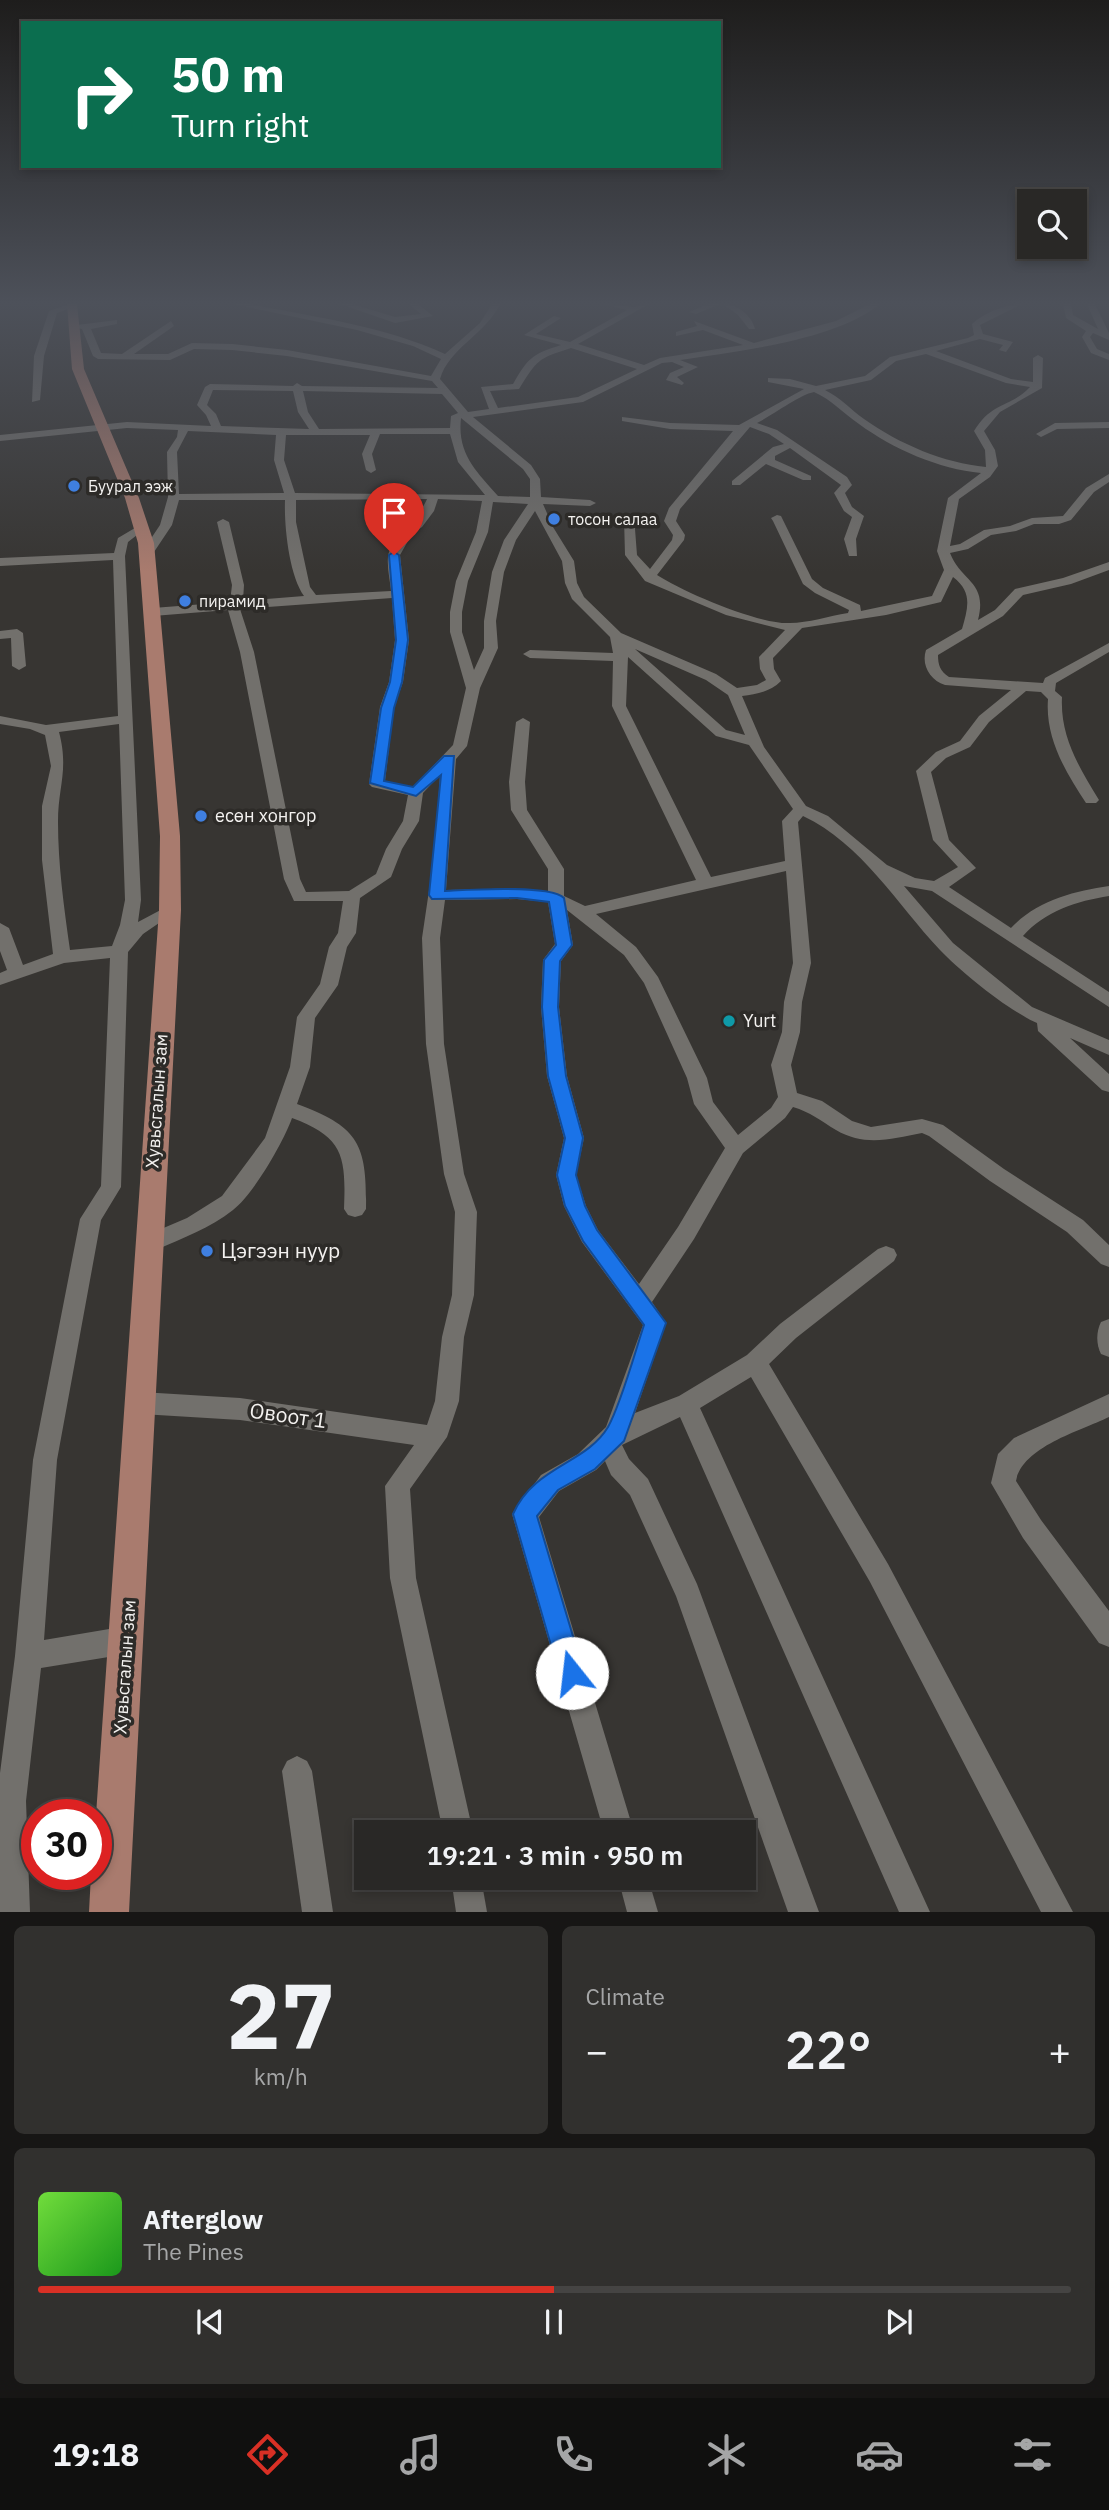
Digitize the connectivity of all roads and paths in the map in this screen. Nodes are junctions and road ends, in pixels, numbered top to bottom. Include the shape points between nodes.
1 (36, 393) edge
2 (87, 393) edge
3 (207, 393) edge
4 (299, 393) edge
5 (444, 393) edge
6 (486, 393) edge
7 (595, 393) edge
8 (800, 393) edge
9 (823, 393) edge
10 (1033, 393) edge
11 (36, 400) dead end
12 (495, 411) junction
13 (467, 416) junction
14 (626, 419) dead end
15 (746, 426) junction
16 (1106, 427) edge
17 (183, 429) junction
18 (217, 429) junction
19 (101, 430) junction
20 (315, 431) junction
21 (376, 431) junction
22 (453, 431) junction
23 (281, 432) junction
24 (1041, 434) dead end
25 (0, 438) edge
26 (791, 445) junction
27 (770, 456) junction
28 (371, 470) dead end
29 (990, 471) junction
30 (1109, 477) edge
31 (807, 478) dead end
32 (736, 483) dead end
33 (291, 496) junction
34 (434, 496) junction
35 (174, 497) junction
36 (491, 498) junction
37 (536, 500) junction
38 (590, 503) dead end
39 (630, 518) dead end
40 (777, 518) dead end
41 (223, 522) dead end
42 (140, 528) junction
43 (943, 551) junction
44 (148, 552) junction
45 (853, 553) dead end
46 (119, 556) junction
47 (0, 562) edge
48 (1109, 566) edge
49 (950, 569) junction
50 (649, 578) junction
51 (396, 594) junction
52 (313, 599) junction
53 (236, 605) junction
54 (153, 612) junction
55 (853, 615) junction
56 (794, 628) junction
57 (968, 629) junction
58 (0, 635) edge
59 (616, 636) junction
60 (1109, 647) edge
61 (530, 654) dead end
62 (621, 657) junction
63 (19, 666) dead end
64 (1024, 686) junction
65 (1049, 686) junction
66 (473, 688) junction
67 (734, 693) junction
68 (125, 719) junction
69 (0, 720) edge
70 (523, 722) dead end
71 (43, 730) junction
72 (755, 742) junction
73 (449, 759) junction
74 (416, 792) junction
75 (1091, 800) dead end
76 (802, 809) junction
77 (795, 864) junction
78 (878, 865) junction
79 (706, 883) junction
80 (937, 887) junction
81 (1109, 891) edge
82 (352, 895) junction
83 (437, 895) junction
84 (556, 898) junction
85 (170, 910) junction
86 (583, 912) junction
87 (0, 928) edge
88 (1012, 938) junction
89 (119, 951) junction
90 (62, 957) junction
91 (8, 976) edge
92 (1109, 1001) edge
93 (1026, 1011) junction
94 (1109, 1048) edge
95 (1109, 1085) edge
96 (788, 1098) junction
97 (286, 1108) junction
98 (736, 1148) junction
99 (355, 1209) dead end
100 (148, 1244) junction
101 (886, 1255) dead end
102 (1109, 1258) edge
103 (639, 1302) junction
104 (1109, 1329) edge
105 (1109, 1347) edge
106 (755, 1362) junction
107 (141, 1403) junction
108 (686, 1404) junction
109 (1109, 1405) edge
110 (435, 1437) junction
111 (612, 1438) junction
112 (1109, 1633) edge
113 (127, 1640) junction
114 (29, 1656) junction
115 (297, 1771) dead end
116 (455, 1820) edge
117 (615, 1820) edge
118 (468, 1890) edge
119 (637, 1890) edge
120 (15, 1912) edge
121 (109, 1912) edge
122 (318, 1912) edge
123 (472, 1912) edge
124 (643, 1912) edge
125 (804, 1912) edge
126 (915, 1912) edge
127 (1058, 1912) edge

1 - 11 street
2 - 19 main road, Хувьсгалын зам
3 - 18 street via 202,405
4 - 20 street via 303,412
5 - 13 street
6 - 12 street
7 - 12 street via 580,401
8 - 15 street
9 - 29 street via 895,441 961,468
10 - 29 street via 984,417 979,431 993,458
12 - 13 street
13 - 22 street via 456,416
13 - 37 street via 527,467 536,479
14 - 15 street via 670,426
15 - 26 street via 773,432
15 - 50 street via 675,508 670,521 678,540
16 - 24 street via 1055,426
17 - 18 street
17 - 19 street via 127,425
17 - 35 street via 172,452
18 - 23 street
19 - 25 street
19 - 42 main road, Хувьсгалын зам via 132,498
20 - 21 street
20 - 23 street
21 - 22 street
21 - 28 street via 368,454
22 - 36 street via 463,464
23 - 33 street via 279,460
26 - 27 street
26 - 45 street via 847,485 839,493 858,516 850,539
27 - 31 street via 770,462
27 - 32 street
29 - 43 street via 954,498
30 - 43 street via 1090,490 1066,518 988,532 964,547
33 - 34 street
33 - 35 street
33 - 52 street via 290,522 304,587
34 - 36 street
34 - 51 street via 394,555
35 - 44 street via 166,525
36 - 37 street
36 - 66 street via 456,612 456,632
37 - 38 street
37 - 59 street via 568,561 578,599
37 - 66 street via 510,540 498,572 491,648
39 - 50 street via 631,556
40 - 55 street via 804,579 812,589 856,608
41 - 53 street via 238,585
42 - 44 main road, Хувьсгалын зам
42 - 46 street via 122,540
43 - 49 street
44 - 54 main road, Хувьсгалын зам
46 - 47 street
46 - 68 street
48 - 57 street via 1067,582 1019,592 999,613
49 - 55 street via 937,599
49 - 57 street via 972,587 975,604
50 - 56 street via 754,620
51 - 52 street
51 - 74 street via 402,640 377,783
52 - 53 street
53 - 54 street
53 - 82 street via 292,879 300,897
54 - 85 main road, Хувьсгалын зам via 170,836
55 - 56 street via 813,620
56 - 67 street via 766,657 774,681
57 - 64 street via 931,653 935,674 945,681
58 - 63 street via 17,634
59 - 62 street
59 - 67 street via 711,677
59 - 72 street via 642,665 721,733
60 - 65 street
61 - 62 street
62 - 79 street via 618,706
64 - 65 street
64 - 80 street via 984,719 965,744 940,755 923,771 925,793 943,843 968,868
65 - 75 street via 1048,693 1055,697 1054,730
66 - 73 street via 460,746
67 - 72 street
68 - 71 street
68 - 89 street via 133,900
69 - 71 street
70 - 84 street via 519,810 556,869
71 - 90 street via 52,733 58,766 50,806 50,860
72 - 76 street
73 - 74 street
73 - 83 street
74 - 82 street via 411,821 383,877
76 - 77 street via 790,821
76 - 78 street via 822,819
77 - 79 street
77 - 96 street via 802,963 781,1065
78 - 80 street via 910,882
78 - 93 street via 947,947
79 - 86 street
80 - 88 street
81 - 88 street via 1071,898 1037,916
82 - 97 street via 348,933 338,947 329,985 306,1017 300,1068
83 - 84 street
83 - 110 street via 432,938 435,1044 454,1174 466,1212 463,1295 453,1337 447,1401
84 - 86 street
84 - 103 street via 564,945 552,960 550,1007 557,1076 574,1138 566,1175 590,1236
85 - 89 street via 136,930
85 - 100 main road, Хувьсгалын зам
86 - 98 street via 630,951 652,981 697,1078 704,1104
87 - 91 street
88 - 92 street
89 - 90 street
89 - 114 street via 111,1187 91,1219 45,1460
90 - 91 street
93 - 94 street
93 - 95 street
96 - 98 street via 778,1113
96 - 102 street via 815,1106 845,1126 870,1135 922,1126 936,1130 1075,1226
97 - 99 street via 325,1121 344,1136 357,1169
97 - 100 street via 274,1141 237,1195 195,1224
98 - 103 street
100 - 107 main road, Хувьсгалын зам
101 - 106 street
103 - 111 street via 655,1323
104 - 105 street
106 - 108 street
106 - 127 street via 879,1573
107 - 110 street, Овоот 1 via 240,1409
107 - 113 main road, Хувьсгалын зам
108 - 111 street
108 - 126 street
109 - 112 street via 1023,1446 1007,1462 1003,1483
110 - 116 street via 397,1486 403,1578
111 - 117 street via 587,1462 550,1483 525,1514
111 - 125 street via 620,1467 639,1487 688,1593
113 - 114 street
113 - 121 main road, Хувьсгалын зам
114 - 120 street via 12,1801
115 - 122 street
118 - 123 street
119 - 124 street

